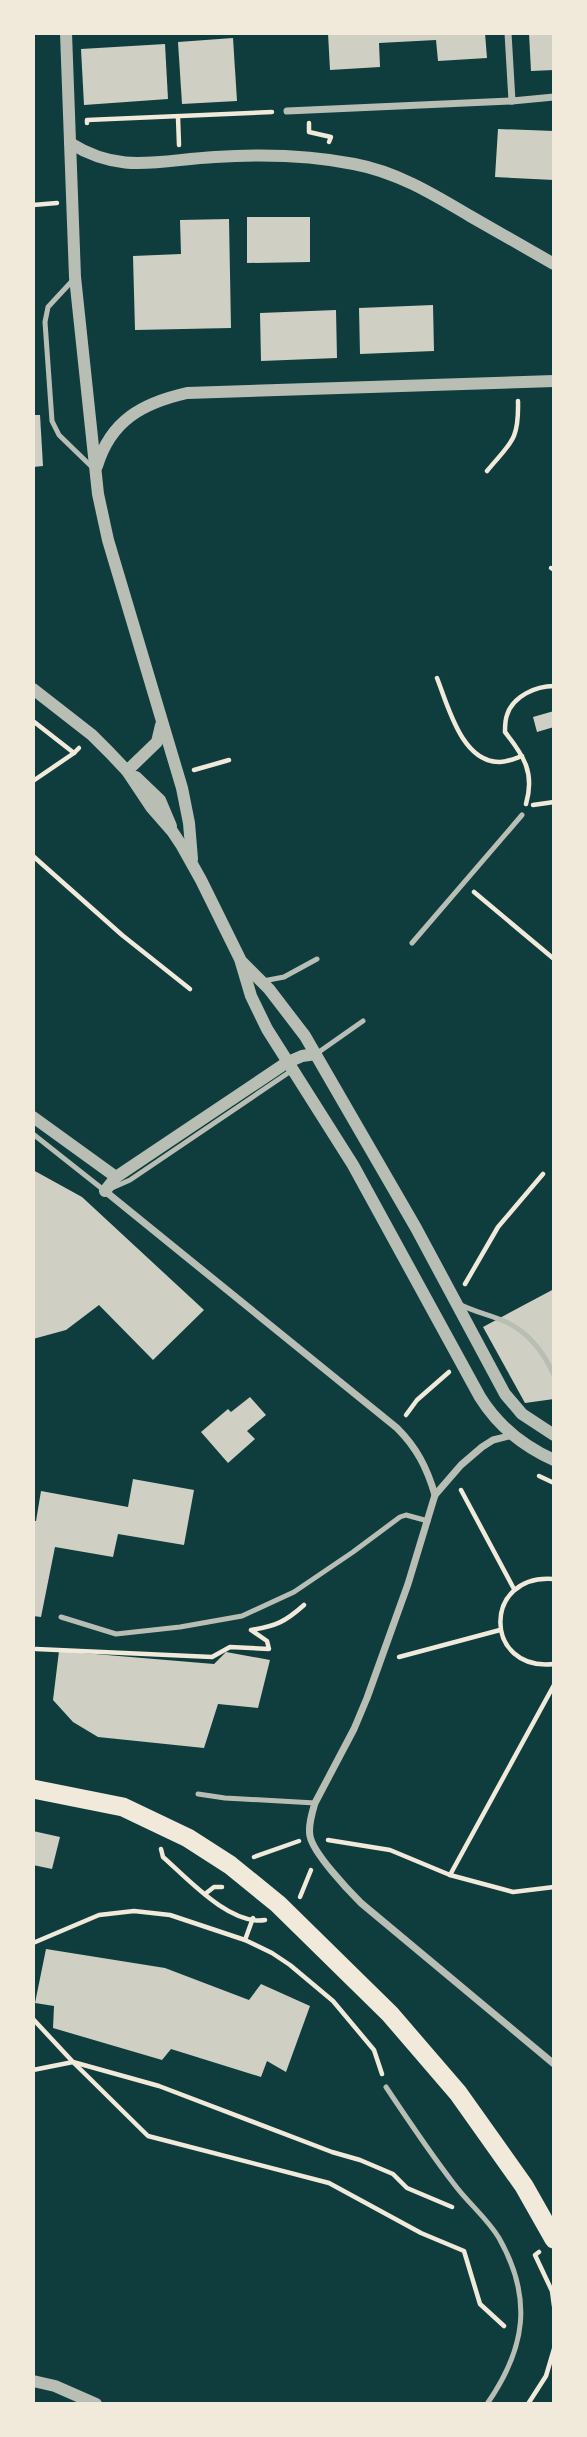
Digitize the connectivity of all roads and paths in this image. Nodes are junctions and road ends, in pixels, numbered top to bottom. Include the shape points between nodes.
1 (66, 33) edge
2 (508, 33) edge
3 (554, 96) edge
4 (512, 101) junction
5 (287, 111) joint
6 (178, 117) junction
7 (309, 132) dead end
8 (331, 137) dead end
9 (70, 144) junction
10 (88, 153) junction
11 (179, 160) junction
12 (554, 264) edge
13 (75, 277) junction
14 (554, 381) edge
15 (517, 382) junction
16 (95, 470) junction
17 (486, 471) dead end
18 (437, 678) dead end
19 (554, 687) edge
20 (33, 689) edge
21 (162, 722) junction
22 (74, 753) dead end
23 (522, 756) junction
24 (229, 760) dead end
25 (193, 770) dead end
26 (127, 771) junction
27 (33, 781) edge
28 (522, 815) joint
29 (33, 856) edge
30 (192, 862) junction
31 (462, 883) junction
32 (412, 943) dead end
33 (240, 959) junction
34 (317, 959) dead end
35 (554, 959) edge
36 (262, 981) junction
37 (190, 989) dead end
38 (363, 1021) dead end
39 (316, 1054) junction
40 (289, 1067) junction
41 (33, 1117) edge
42 (33, 1134) edge
43 (543, 1174) dead end
44 (116, 1177) junction
45 (105, 1191) junction
46 (465, 1285) dead end
47 (456, 1302) junction
48 (449, 1371) dead end
49 (554, 1375) edge
50 (397, 1428) junction
51 (513, 1435) junction
52 (554, 1435) edge
53 (554, 1460) edge
54 (461, 1490) dead end
55 (435, 1495) junction
56 (428, 1521) junction
57 (553, 1578) edge
58 (514, 1589) junction
59 (61, 1616) dead end
60 (500, 1630) junction
61 (381, 1662) junction
62 (554, 1664) edge
63 (554, 1685) edge
64 (33, 1788) edge
65 (198, 1794) dead end
66 (315, 1803) junction
67 (152, 1821) junction
68 (310, 1838) junction
69 (230, 1865) junction
70 (450, 1875) junction
71 (554, 1887) edge
72 (226, 1891) dead end
73 (205, 1894) junction
74 (222, 1906) dead end
75 (255, 1911) dead end
76 (245, 1940) junction
77 (33, 1943) edge
78 (33, 2019) edge
79 (73, 2062) junction
80 (554, 2064) edge
81 (33, 2070) edge
82 (386, 2087) joint
83 (453, 2208) dead end
84 (549, 2244) edge
85 (554, 2306) edge
86 (520, 2340) junction
87 (554, 2349) edge
88 (33, 2381) edge
89 (96, 2404) edge
90 (487, 2404) edge
91 (527, 2404) edge

1 - 9 street
2 - 4 street
3 - 4 street
4 - 5 street
5 - 6 path
6 - 10 path via 87,120
6 - 11 path
7 - 8 path
9 - 10 street
9 - 13 street
10 - 11 street via 117,163
11 - 12 street via 287,156 357,164 404,179
13 - 16 street
13 - 16 lane via 48,307 45,322 52,421 59,435
14 - 15 street
15 - 16 street via 187,393 159,399 137,411 108,442
15 - 17 path via 519,426
16 - 21 street via 108,540
18 - 23 path via 457,731 475,754 499,762
19 - 23 path via 529,691 507,714 505,732
20 - 26 street via 92,735
21 - 26 street via 156,742
21 - 30 street via 186,803
22 - 27 path
23 - 28 path via 530,775
24 - 25 path
26 - 30 street via 160,800 172,831
28 - 31 lane
29 - 37 path
30 - 33 street
31 - 32 lane
31 - 35 path
33 - 36 street
33 - 40 street via 257,1011
34 - 36 lane via 284,977
36 - 39 street
38 - 39 lane
39 - 40 street via 302,1056
39 - 47 street
40 - 44 street
40 - 45 lane via 130,1180
40 - 51 street via 353,1165 480,1397
41 - 44 street
42 - 45 lane
43 - 46 path via 498,1227
44 - 45 street
45 - 50 street
47 - 49 lane via 525,1333
47 - 52 street via 514,1406
48 - 50 path via 417,1400
50 - 55 street via 424,1462
51 - 53 street
51 - 55 street via 482,1447
54 - 58 path
55 - 56 street
56 - 59 lane via 400,1517 294,1592 242,1616 116,1634
56 - 61 street
57 - 58 path via 525,1581
58 - 60 path via 504,1601
60 - 61 path
60 - 62 path via 515,1655 527,1662
61 - 66 street via 354,1728
63 - 70 path
64 - 67 highway via 123,1807
65 - 66 lane
66 - 68 street
67 - 69 highway
67 - 73 path via 163,1857
68 - 69 path
68 - 70 path via 390,1850
68 - 80 street via 336,1879 360,1903
69 - 84 highway via 278,1904 398,2024 465,2104 524,2186
70 - 71 path via 513,1892
72 - 73 path via 218,1886
73 - 74 path
75 - 76 path
76 - 77 path via 170,1915 134,1911 99,1915
76 - 82 path via 290,1965 333,2001 374,2050
78 - 79 path
79 - 81 path
79 - 83 path via 159,2086 360,2160
79 - 86 path via 148,2136 329,2182 464,2251 481,2304
82 - 86 lane via 499,2239 518,2285 523,2316
84 - 85 path via 535,2255
86 - 90 lane
87 - 91 path via 546,2376
88 - 89 street

